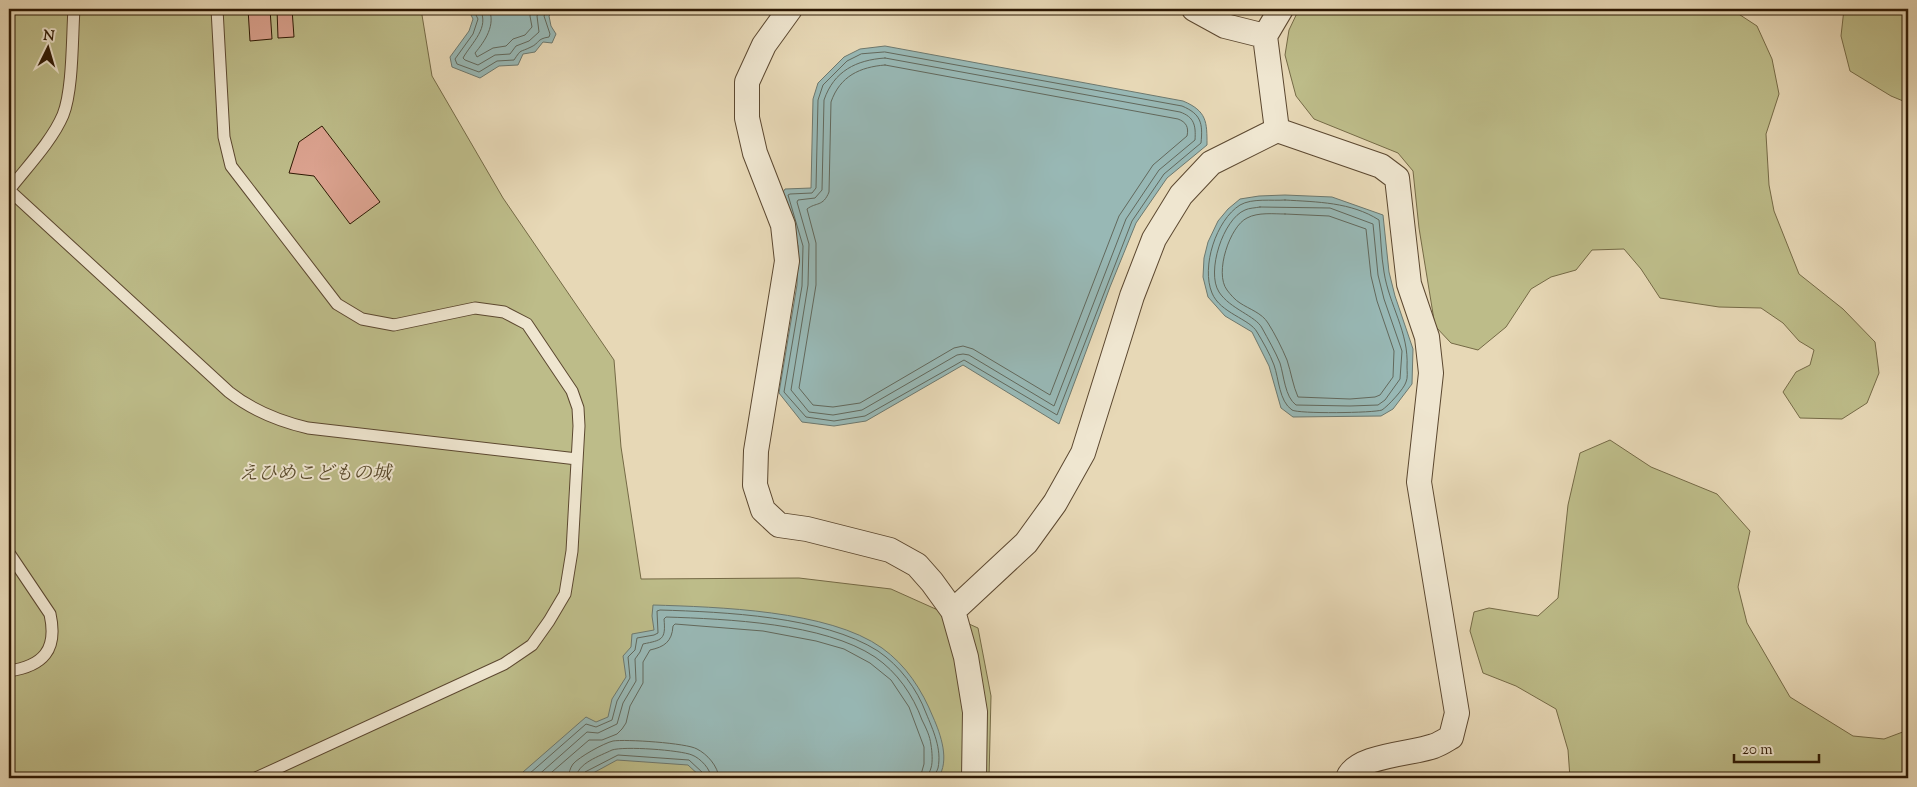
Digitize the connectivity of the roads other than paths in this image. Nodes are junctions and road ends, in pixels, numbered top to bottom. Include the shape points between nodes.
1 (74, 9) edge
2 (217, 9) edge
3 (790, 9) edge
4 (1194, 9) edge
5 (1281, 9) edge
6 (1265, 36) junction
7 (1277, 130) junction
8 (9, 190) edge
9 (577, 459) junction
10 (9, 553) edge
11 (954, 611) junction
12 (9, 671) edge
13 (256, 778) edge
14 (974, 778) edge
15 (1348, 778) edge

1 - 8 lane via 68,95 63,114 55,131
2 - 9 lane via 224,137 231,166 336,304 362,320 394,325 475,308 504,312 527,324 572,391 578,408
3 - 11 street via 764,45 747,82 747,118 755,153 783,224 787,261 756,450 755,485 763,510 779,525 890,550 917,565
4 - 6 street via 1225,26
5 - 6 street
6 - 7 street
7 - 11 street via 1211,163 1181,195 1154,239 1132,296 1083,453 1055,503 1026,543
7 - 15 street via 1381,166 1397,178 1409,284 1428,346 1431,374 1420,482 1457,713 1451,737 1435,746 1365,762
8 - 9 lane via 228,392 258,412 308,428
9 - 13 lane via 572,551 565,594 532,645 504,664
10 - 12 lane via 50,614 52,624 51,642 41,659 33,665
11 - 14 street via 975,712

